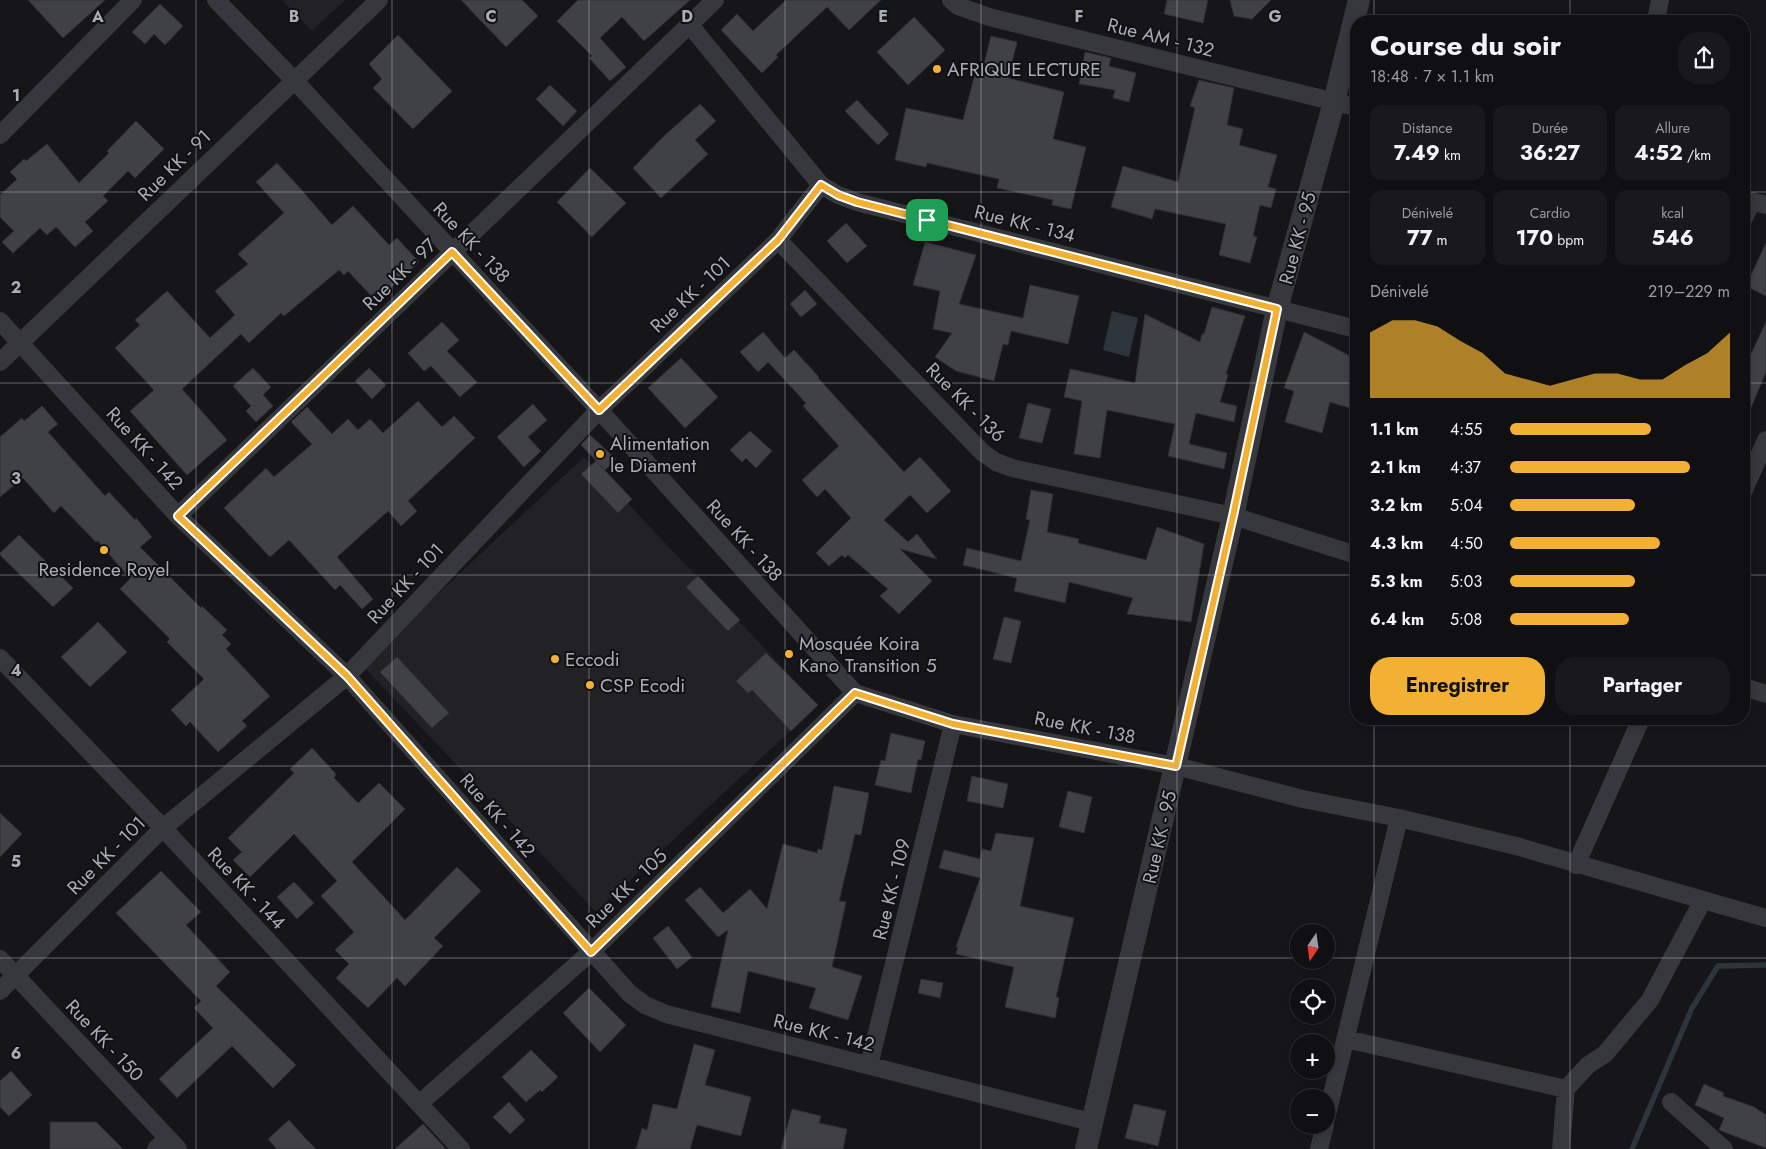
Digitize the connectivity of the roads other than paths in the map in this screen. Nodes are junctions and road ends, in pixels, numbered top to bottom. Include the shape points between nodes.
1 (133, 0) edge
2 (216, 0) edge
3 (379, 0) edge
4 (715, 0) edge
5 (951, 0) edge
6 (1359, 0) edge
7 (1660, 0) edge
8 (1355, 15) edge
9 (1657, 15) edge
10 (689, 24) junction
11 (1350, 37) edge
12 (294, 80) junction
13 (1334, 102) junction
14 (1350, 106) edge
15 (0, 135) edge
16 (821, 185) junction
17 (778, 240) junction
18 (452, 252) junction
19 (1277, 309) junction
20 (0, 321) edge
21 (1350, 327) edge
22 (21, 342) junction
23 (0, 362) edge
24 (599, 410) junction
25 (1766, 440) edge
26 (1750, 476) edge
27 (178, 516) junction
28 (1233, 516) junction
29 (1350, 552) edge
30 (0, 658) edge
31 (347, 676) junction
32 (1750, 688) edge
33 (855, 693) junction
34 (1766, 694) edge
35 (953, 724) junction
36 (1638, 725) edge
37 (1176, 766) junction
38 (1399, 818) junction
39 (163, 828) junction
40 (1576, 865) junction
41 (1702, 900) junction
42 (1766, 918) edge
43 (591, 952) junction
44 (0, 959) edge
45 (16, 976) junction
46 (0, 991) edge
47 (1346, 1039) junction
48 (869, 1065) junction
49 (1334, 1089) edge
50 (1566, 1089) junction
51 (1671, 1102) dead end
52 (420, 1104) junction
53 (1091, 1122) junction
54 (1323, 1134) edge
55 (167, 1145) edge
56 (461, 1149) edge
57 (1086, 1149) edge
58 (1319, 1149) edge
59 (1561, 1149) edge
60 (1724, 1149) edge

1 - 15 street
2 - 12 street, Rue KK - 138
3 - 12 street, Rue KK - 91
4 - 10 street, Rue KK - 97
5 - 13 street, Rue AM - 132 via 958,6 989,17
6 - 8 street, Rue KK - 95
7 - 9 street
10 - 16 street, Rue KK - 134
10 - 18 street, Rue KK - 97
11 - 13 street, Rue KK - 95
12 - 18 street, Rue KK - 138
12 - 22 street, Rue KK - 91
13 - 14 street, Rue AM - 132
13 - 19 street, Rue KK - 95
16 - 17 street, Rue KK - 101
16 - 19 street, Rue KK - 134 via 857,202
17 - 24 street, Rue KK - 101
17 - 28 street, Rue KK - 136 via 982,452 996,462
18 - 24 street, Rue KK - 138
18 - 27 street, Rue KK - 97
19 - 21 street, Rue KK - 134
19 - 28 street, Rue KK - 95
20 - 22 street, Rue KK - 142
22 - 23 street, Rue KK - 91
22 - 27 street, Rue KK - 142
24 - 31 street, Rue KK - 101
24 - 33 street, Rue KK - 138
25 - 26 street
27 - 31 street, Rue KK - 142
28 - 29 street, Rue KK - 136
28 - 37 street, Rue KK - 95
30 - 39 street, Rue KK - 144
31 - 39 street, Rue KK - 101
31 - 43 street, Rue KK - 142
32 - 34 street
33 - 35 street, Rue KK - 138
33 - 43 street, Rue KK - 105
35 - 37 street, Rue KK - 138
35 - 48 street, Rue KK - 109
36 - 40 street
37 - 38 street, Rue KK - 138 via 1303,799
37 - 53 street, Rue KK - 95
38 - 40 street, Rue KK - 138 via 1516,846
38 - 47 street
39 - 45 street, Rue KK - 101
39 - 52 street, Rue KK - 144
40 - 41 street, Rue KK - 138
41 - 42 street, Rue KK - 138
41 - 50 street via 1650,1000 1605,1054 1588,1065
43 - 48 street, Rue KK - 142 via 629,993 644,1005 666,1014
43 - 52 street, Rue KK - 105
44 - 45 street, Rue KK - 150
45 - 46 street, Rue KK - 101
45 - 55 street, Rue KK - 150
47 - 49 street
47 - 50 street
48 - 53 street, Rue KK - 142
50 - 59 street
51 - 60 street
52 - 56 street, Rue KK - 144
53 - 57 street, Rue KK - 95
54 - 58 street

